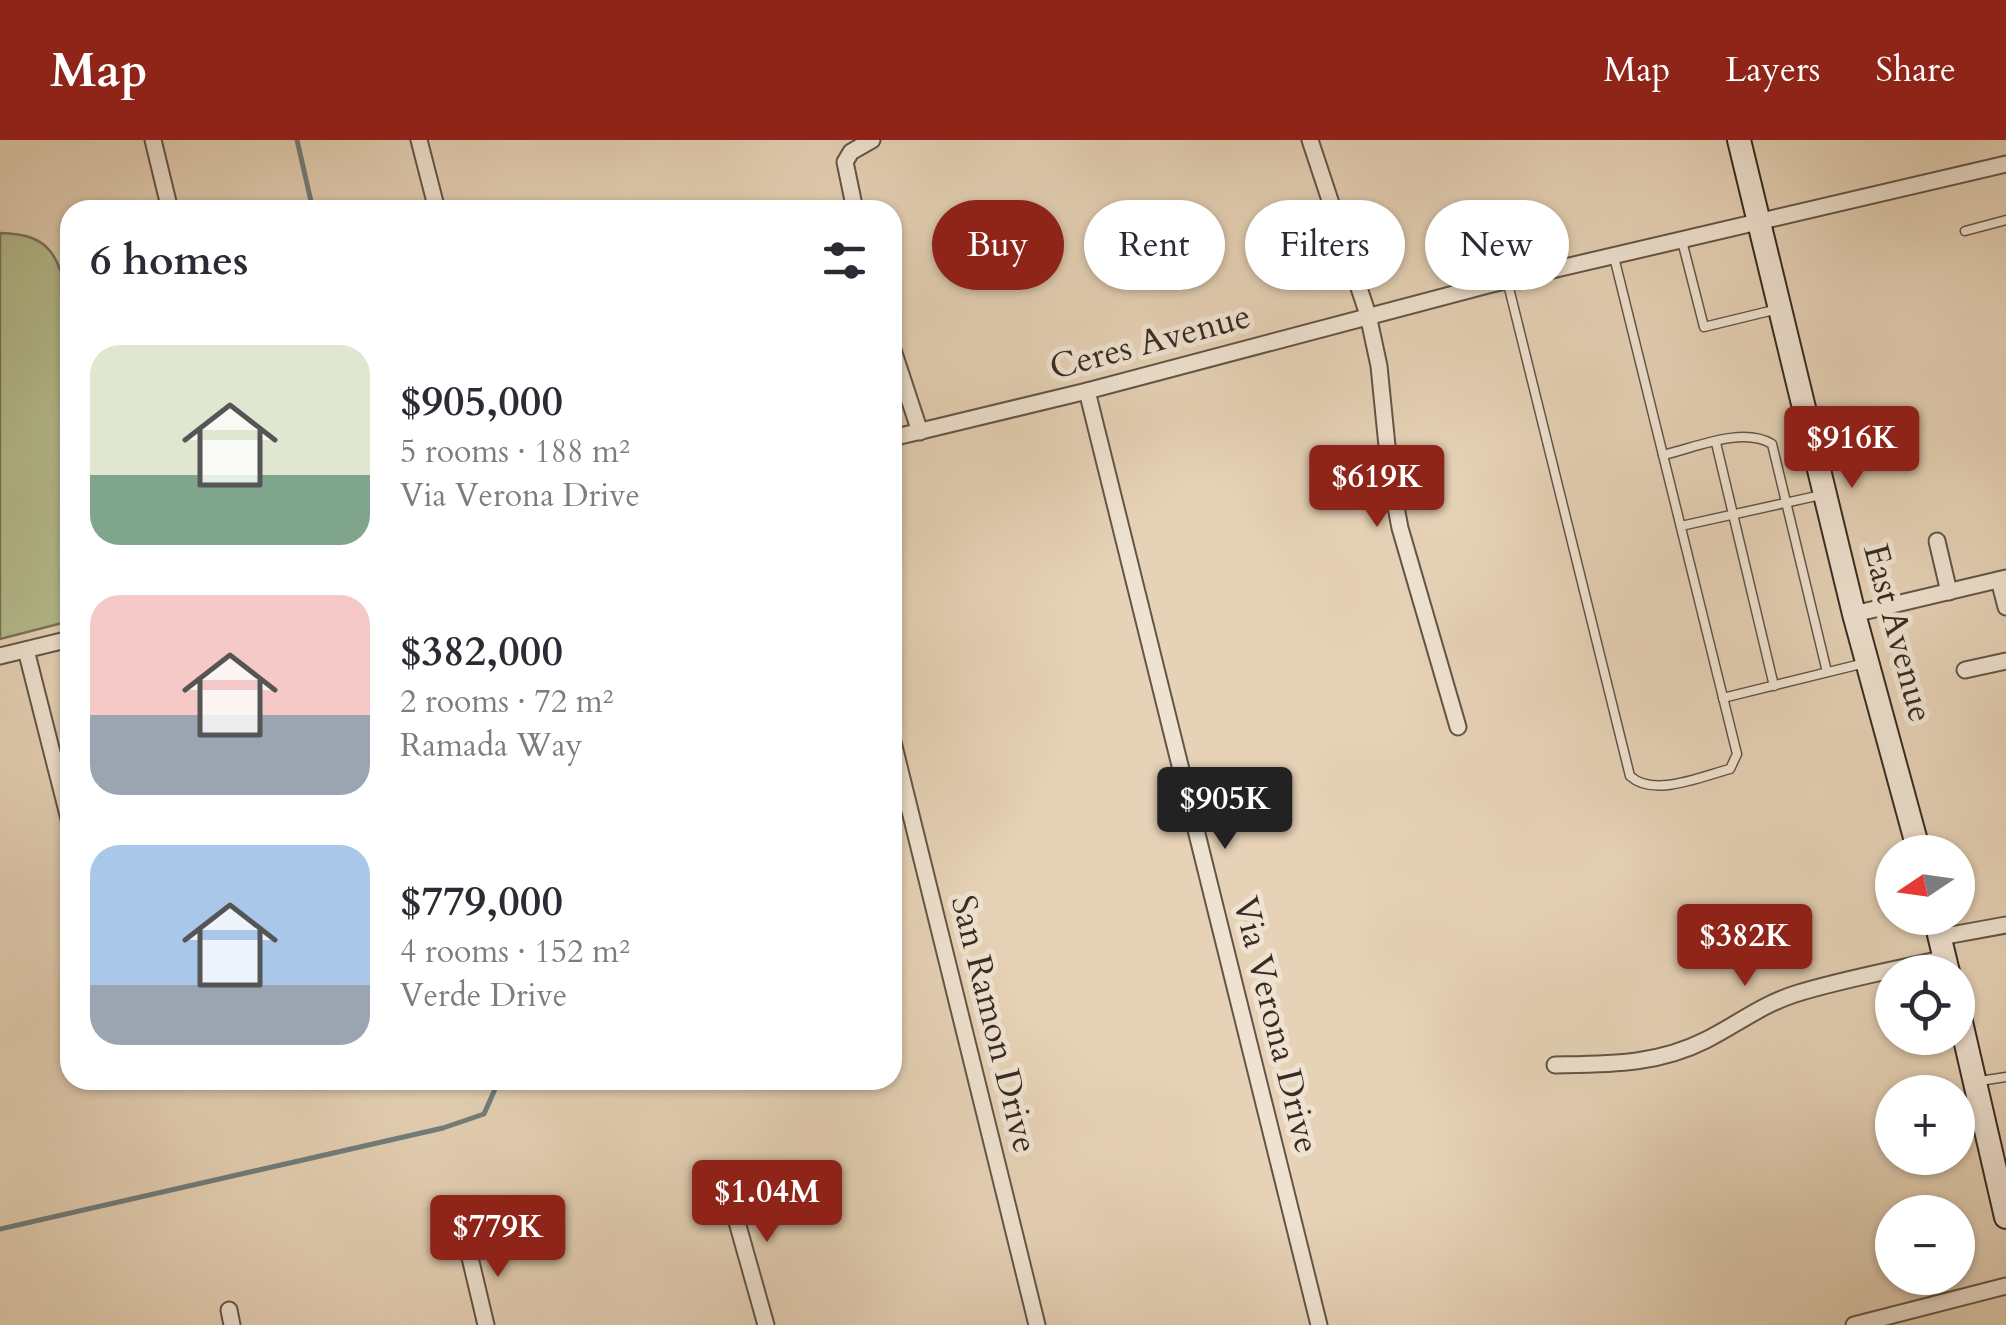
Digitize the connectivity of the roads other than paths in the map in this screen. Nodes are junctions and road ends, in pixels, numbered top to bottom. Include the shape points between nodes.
1 (153, 140) edge
2 (419, 140) edge
3 (872, 140) edge
4 (1310, 140) edge
5 (1739, 140) edge
6 (2006, 164) edge
7 (168, 200) edge
8 (434, 200) edge
9 (854, 200) edge
10 (2006, 220) edge
11 (1760, 223) junction
12 (1965, 231) dead end
13 (1682, 241) junction
14 (1613, 256) junction
15 (1569, 266) edge
16 (1466, 290) edge
17 (1509, 290) edge
18 (1780, 308) junction
19 (1368, 314) junction
20 (902, 377) edge
21 (1087, 391) junction
22 (920, 432) junction
23 (902, 436) edge
24 (1716, 443) junction
25 (1663, 456) junction
26 (1826, 494) junction
27 (1787, 502) junction
28 (1733, 514) junction
29 (1681, 526) junction
30 (1937, 541) dead end
31 (2002, 579) edge
32 (1949, 592) junction
33 (2006, 607) edge
34 (1854, 614) junction
35 (60, 642) edge
36 (26, 650) junction
37 (0, 656) edge
38 (2006, 661) edge
39 (1868, 662) junction
40 (1966, 670) dead end
41 (1827, 672) junction
42 (1774, 686) junction
43 (1724, 698) junction
44 (1458, 727) dead end
45 (902, 779) edge
46 (60, 784) edge
47 (1914, 835) edge
48 (2006, 924) edge
49 (1942, 946) edge
50 (1969, 1055) edge
51 (1555, 1065) dead end
52 (2006, 1077) edge
53 (1976, 1082) junction
54 (724, 1176) dead end
55 (2006, 1217) edge
56 (467, 1245) dead end
57 (2006, 1286) edge
58 (486, 1325) edge
59 (766, 1325) edge
60 (1036, 1325) edge
61 (1319, 1325) edge
62 (1854, 1325) edge

1 - 7 street
2 - 8 street
3 - 9 street via 845,162
4 - 19 street
5 - 11 main road, East Avenue
6 - 11 street, Ceres Avenue
10 - 12 lane
11 - 13 street, Ceres Avenue
11 - 18 main road, East Avenue
13 - 14 street, Ceres Avenue
13 - 18 lane via 1704,327
14 - 15 street, Ceres Avenue
14 - 25 lane
16 - 19 street, Ceres Avenue
17 - 43 lane via 1630,776 1639,785 1659,786 1730,769 1737,754
18 - 26 main road, East Avenue
19 - 21 street, Ceres Avenue
19 - 44 street via 1400,528
20 - 22 street
21 - 22 street, Ceres Avenue
21 - 61 street, Via Verona Drive
22 - 23 street, Ceres Avenue
24 - 25 lane
24 - 27 lane via 1760,436 1772,444
24 - 28 lane
25 - 29 lane
26 - 27 lane
26 - 34 main road, East Avenue
27 - 28 lane
27 - 41 lane
28 - 29 lane
28 - 42 lane
29 - 43 lane
30 - 32 street
31 - 32 street
31 - 33 street
32 - 34 street
34 - 39 main road, East Avenue
35 - 36 street
36 - 37 street
36 - 46 street
38 - 40 street
39 - 41 lane
39 - 47 main road, East Avenue
41 - 42 lane
42 - 43 lane
45 - 60 street, San Ramon Drive
48 - 49 street
49 - 51 street via 1754,1010 1669,1056
50 - 53 main road
52 - 53 lane
53 - 55 main road
54 - 59 street
56 - 58 street
57 - 62 street

